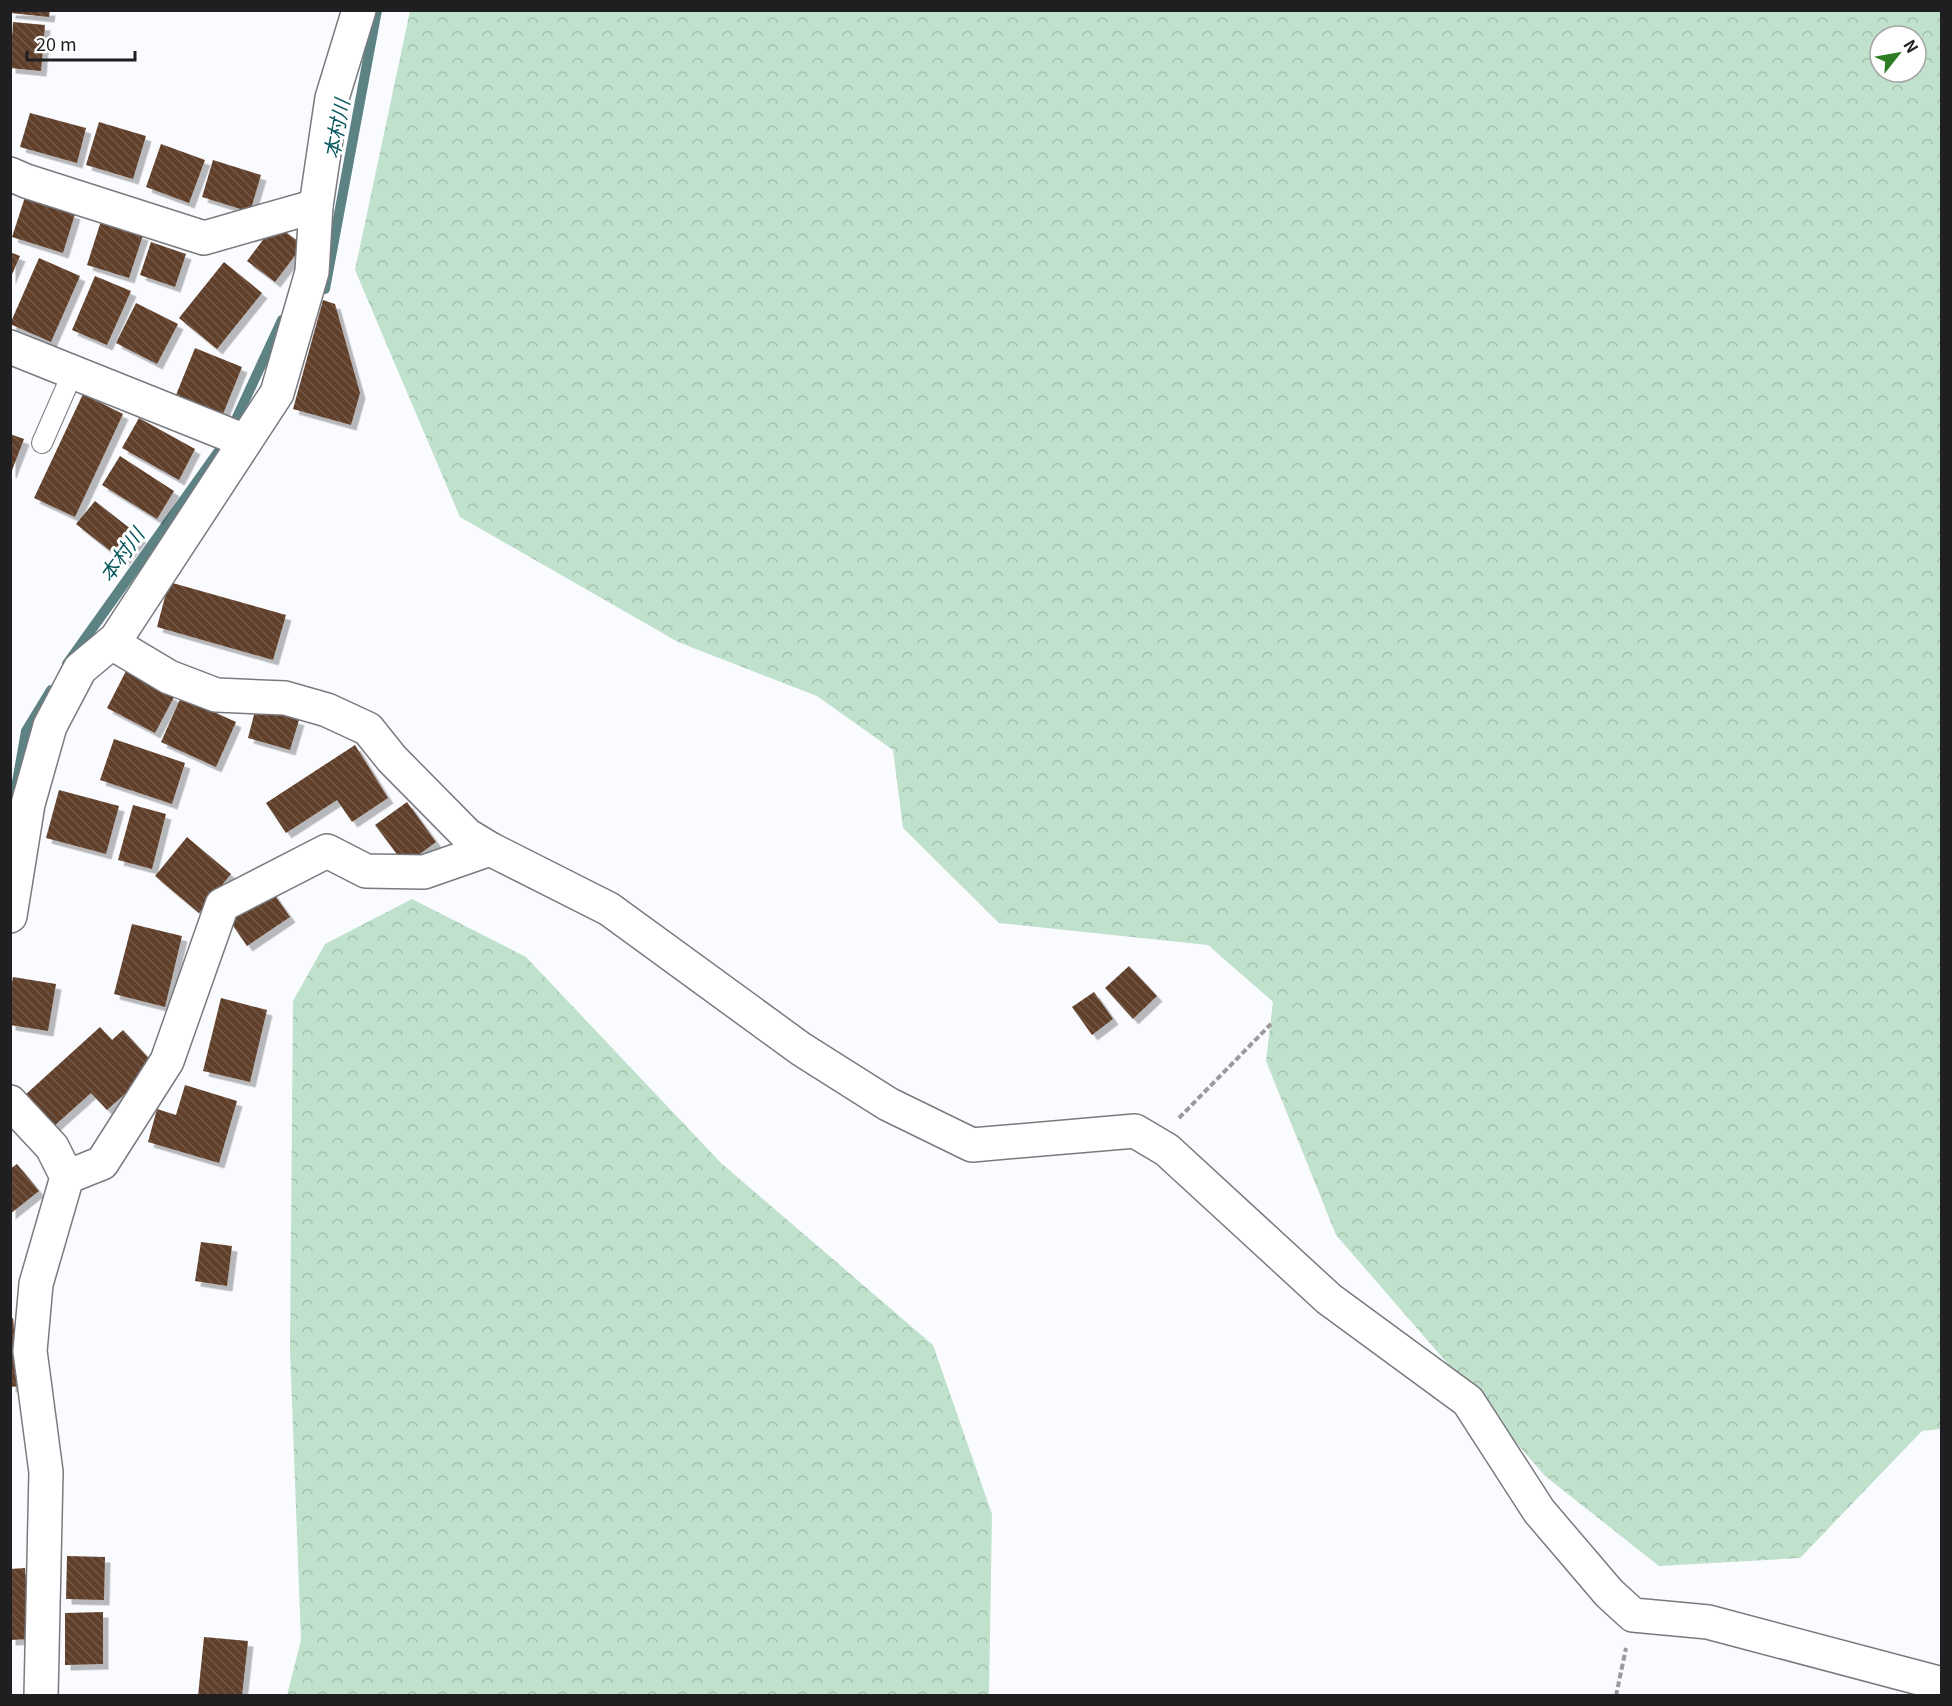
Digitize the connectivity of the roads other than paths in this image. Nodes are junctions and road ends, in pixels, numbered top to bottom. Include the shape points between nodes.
1 (359, 10) edge
2 (10, 174) edge
3 (316, 206) junction
4 (10, 347) edge
5 (73, 372) junction
6 (244, 440) junction
7 (42, 443) dead end
8 (112, 643) junction
9 (490, 849) junction
10 (10, 916) edge
11 (10, 1102) edge
12 (67, 1177) junction
13 (1941, 1684) edge
14 (40, 1695) edge

1 - 3 street via 332,99
2 - 3 street via 204,238
3 - 6 street via 312,272 277,393
4 - 5 street
5 - 6 street
5 - 7 lane
6 - 8 street
8 - 9 street via 169,677 216,695 285,698 327,710 368,729 467,835
8 - 10 street via 80,669 50,726 28,804
9 - 12 street via 424,872 366,871 327,851 222,905 167,1061 102,1163
9 - 13 street via 609,909 801,1049 888,1104 972,1145 1135,1131 1167,1150 1329,1299 1468,1401 1539,1510 1633,1616 1708,1622
11 - 12 street via 52,1147
12 - 14 street via 36,1284 30,1351 46,1472

